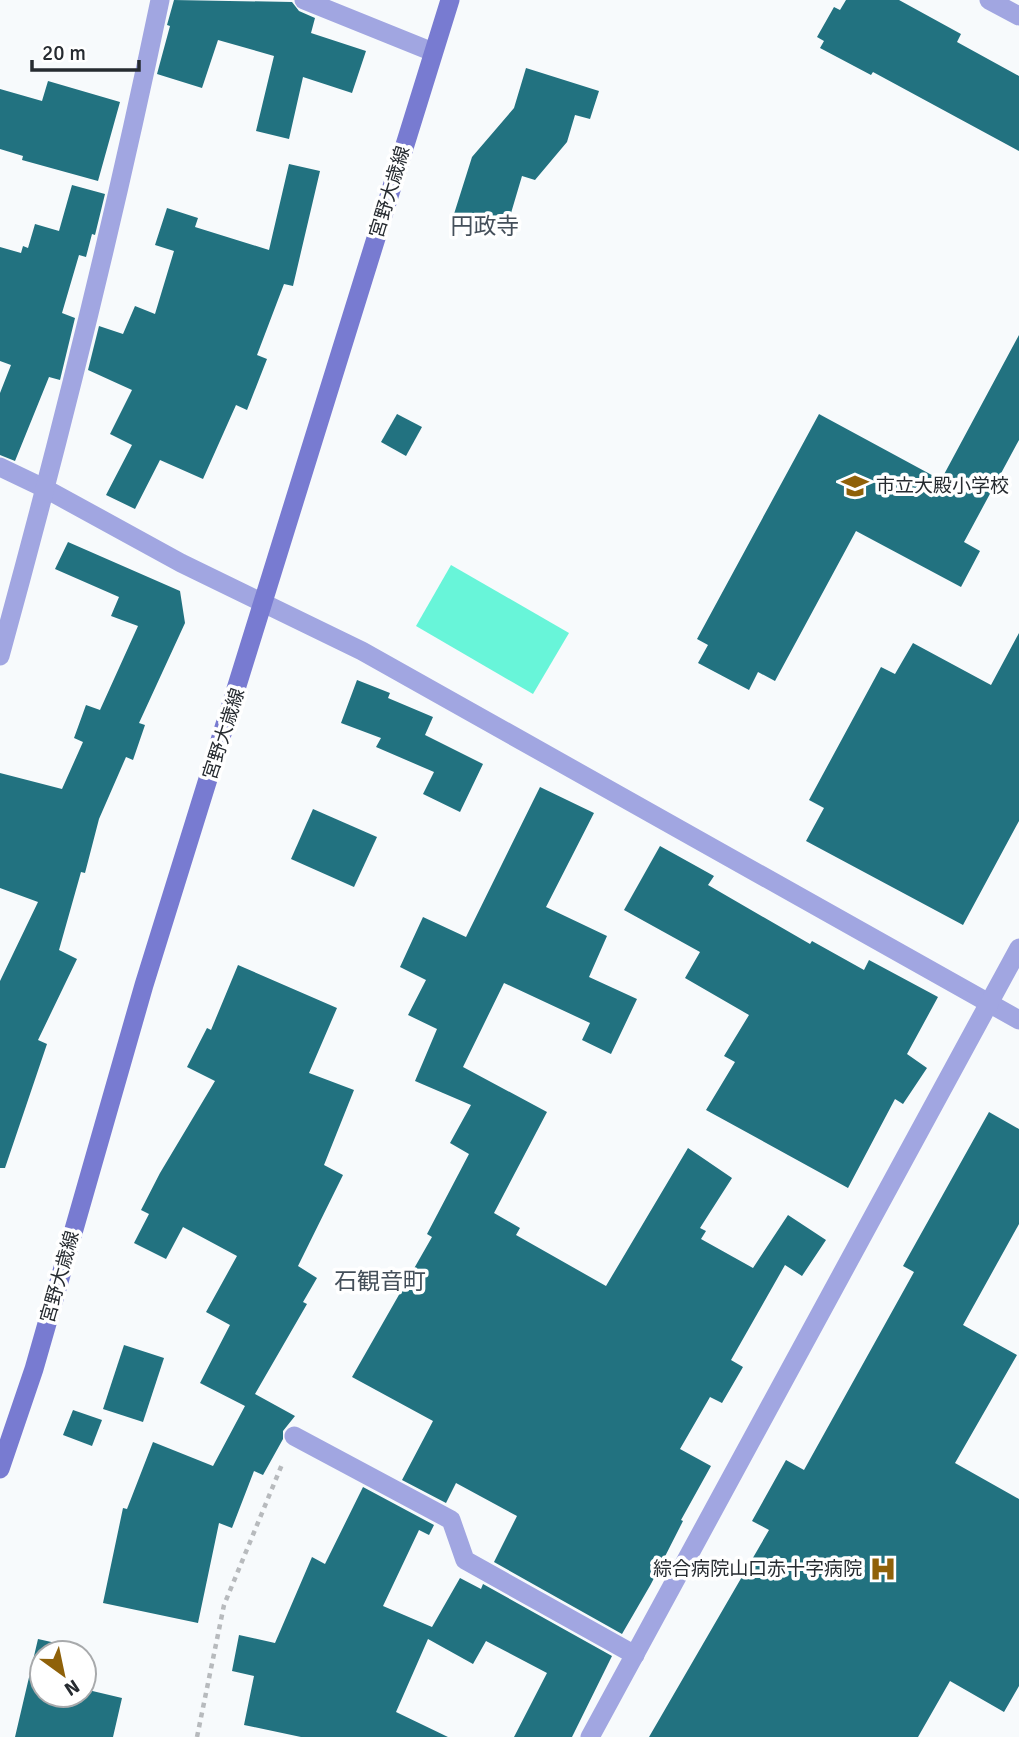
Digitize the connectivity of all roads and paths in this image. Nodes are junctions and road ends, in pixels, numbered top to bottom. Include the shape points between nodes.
1 (160, 0) edge
2 (304, 0) edge
3 (450, 0) edge
4 (989, 0) edge
5 (1019, 16) edge
6 (433, 52) junction
7 (0, 467) edge
8 (46, 489) junction
9 (265, 602) junction
10 (0, 656) edge
11 (1019, 948) edge
12 (988, 1004) junction
13 (1019, 1020) edge
14 (294, 1436) joint
15 (0, 1469) edge
16 (635, 1656) junction
17 (197, 1737) edge
18 (590, 1737) edge

1 - 8 street via 120,194
2 - 6 street
3 - 6 main road, 宮野大歳線
4 - 5 street
6 - 9 main road, 宮野大歳線
7 - 8 street
8 - 9 street via 181,563
8 - 10 street
9 - 12 street via 362,651
9 - 15 main road, 宮野大歳線 via 144,985 34,1368
11 - 12 street
12 - 13 street
12 - 16 street
14 - 16 street via 451,1520 465,1560
14 - 17 path via 224,1605
16 - 18 street

